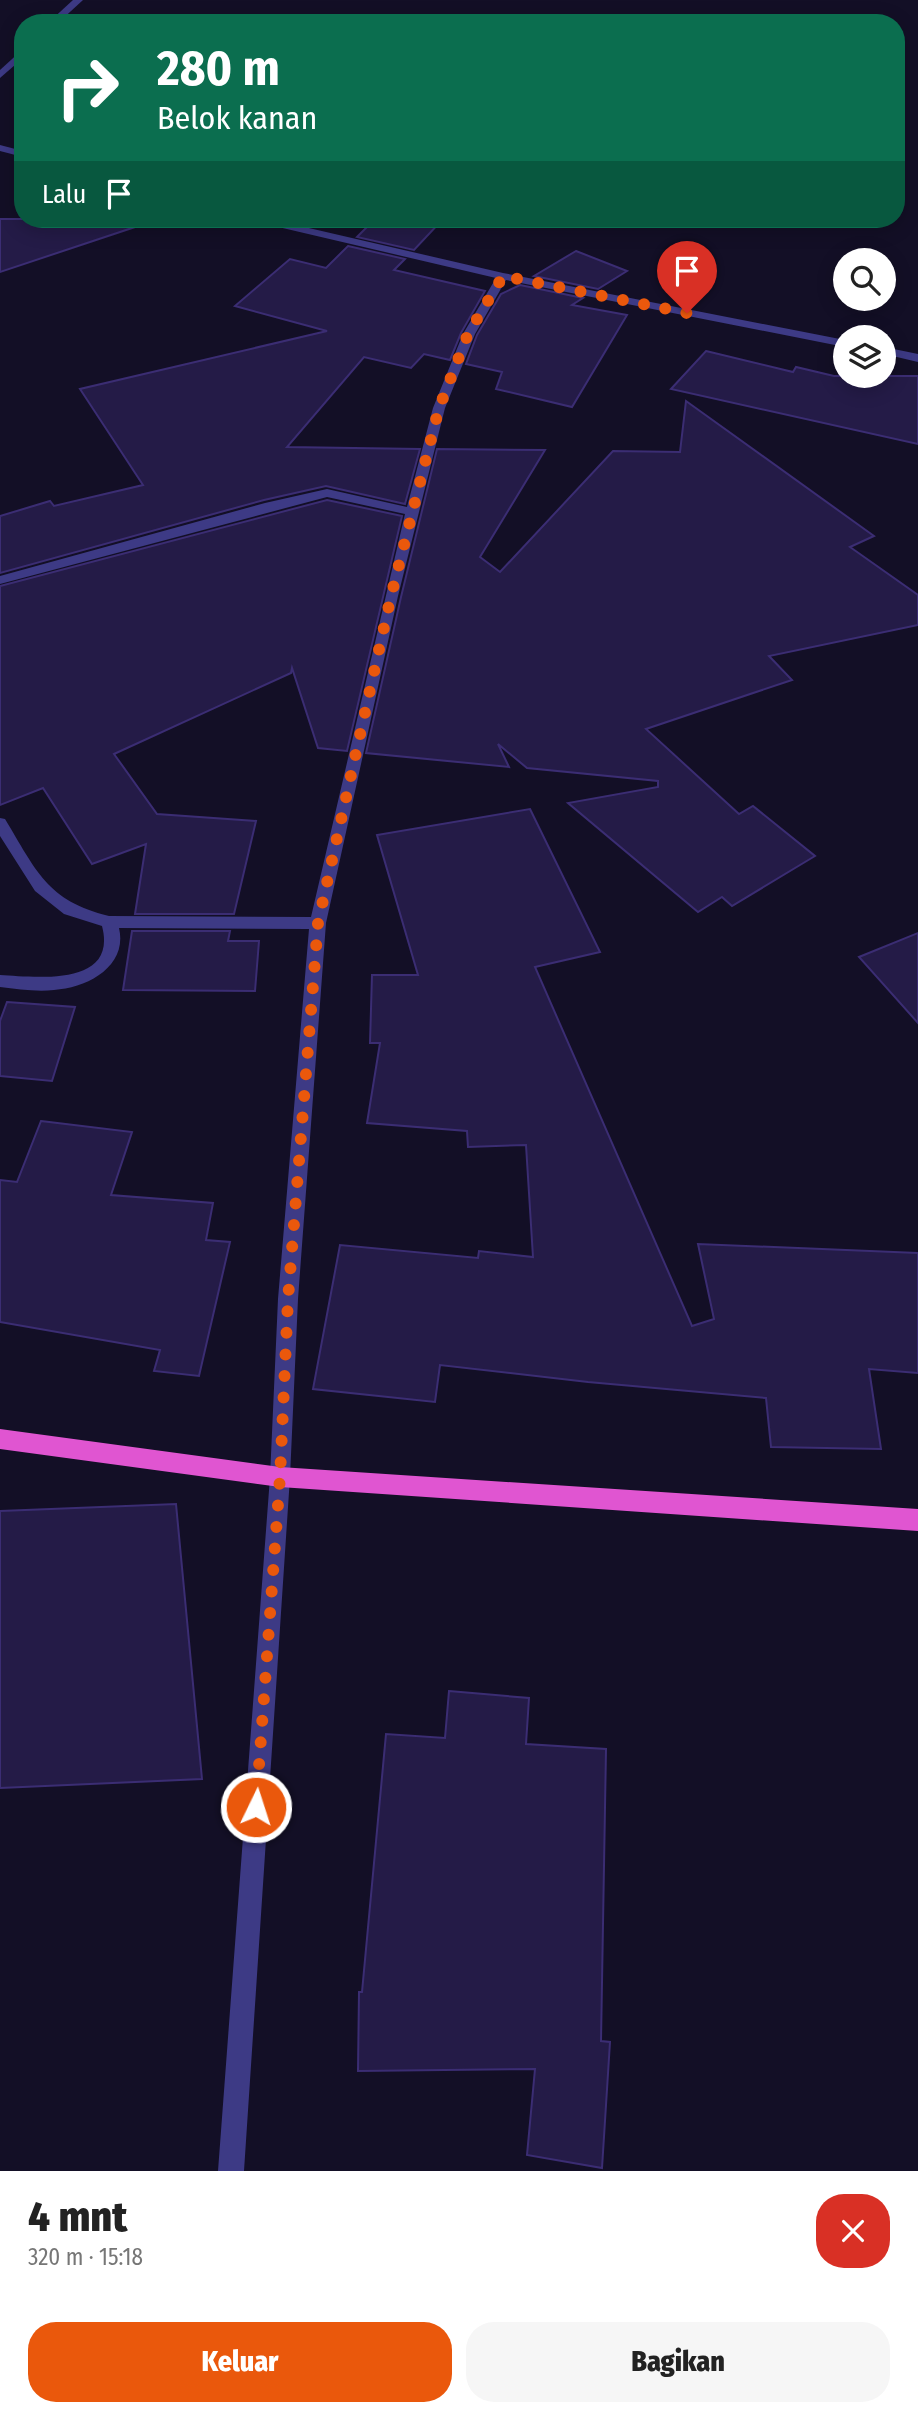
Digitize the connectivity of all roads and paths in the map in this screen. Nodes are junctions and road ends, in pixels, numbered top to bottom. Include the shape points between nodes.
1 (78, 0) edge
2 (62, 14) edge
3 (14, 61) edge
4 (0, 75) edge
5 (296, 228) edge
6 (503, 276) junction
7 (833, 342) edge
8 (896, 353) edge
9 (918, 358) edge
10 (413, 512) junction
11 (0, 580) edge
12 (0, 823) edge
13 (110, 922) junction
14 (318, 923) junction
15 (0, 981) edge
16 (0, 1439) edge
17 (280, 1477) junction
18 (918, 1520) edge
19 (231, 2171) edge

1 - 2 street
3 - 4 street
5 - 6 street
6 - 7 street
6 - 10 street via 468,334 439,408
8 - 9 street
10 - 11 street via 327,493
10 - 14 street
12 - 13 street via 28,869 58,903
13 - 14 street
13 - 15 street via 115,943 109,959 76,983
14 - 17 street via 288,1299
16 - 17 highway
17 - 18 highway
17 - 19 street

